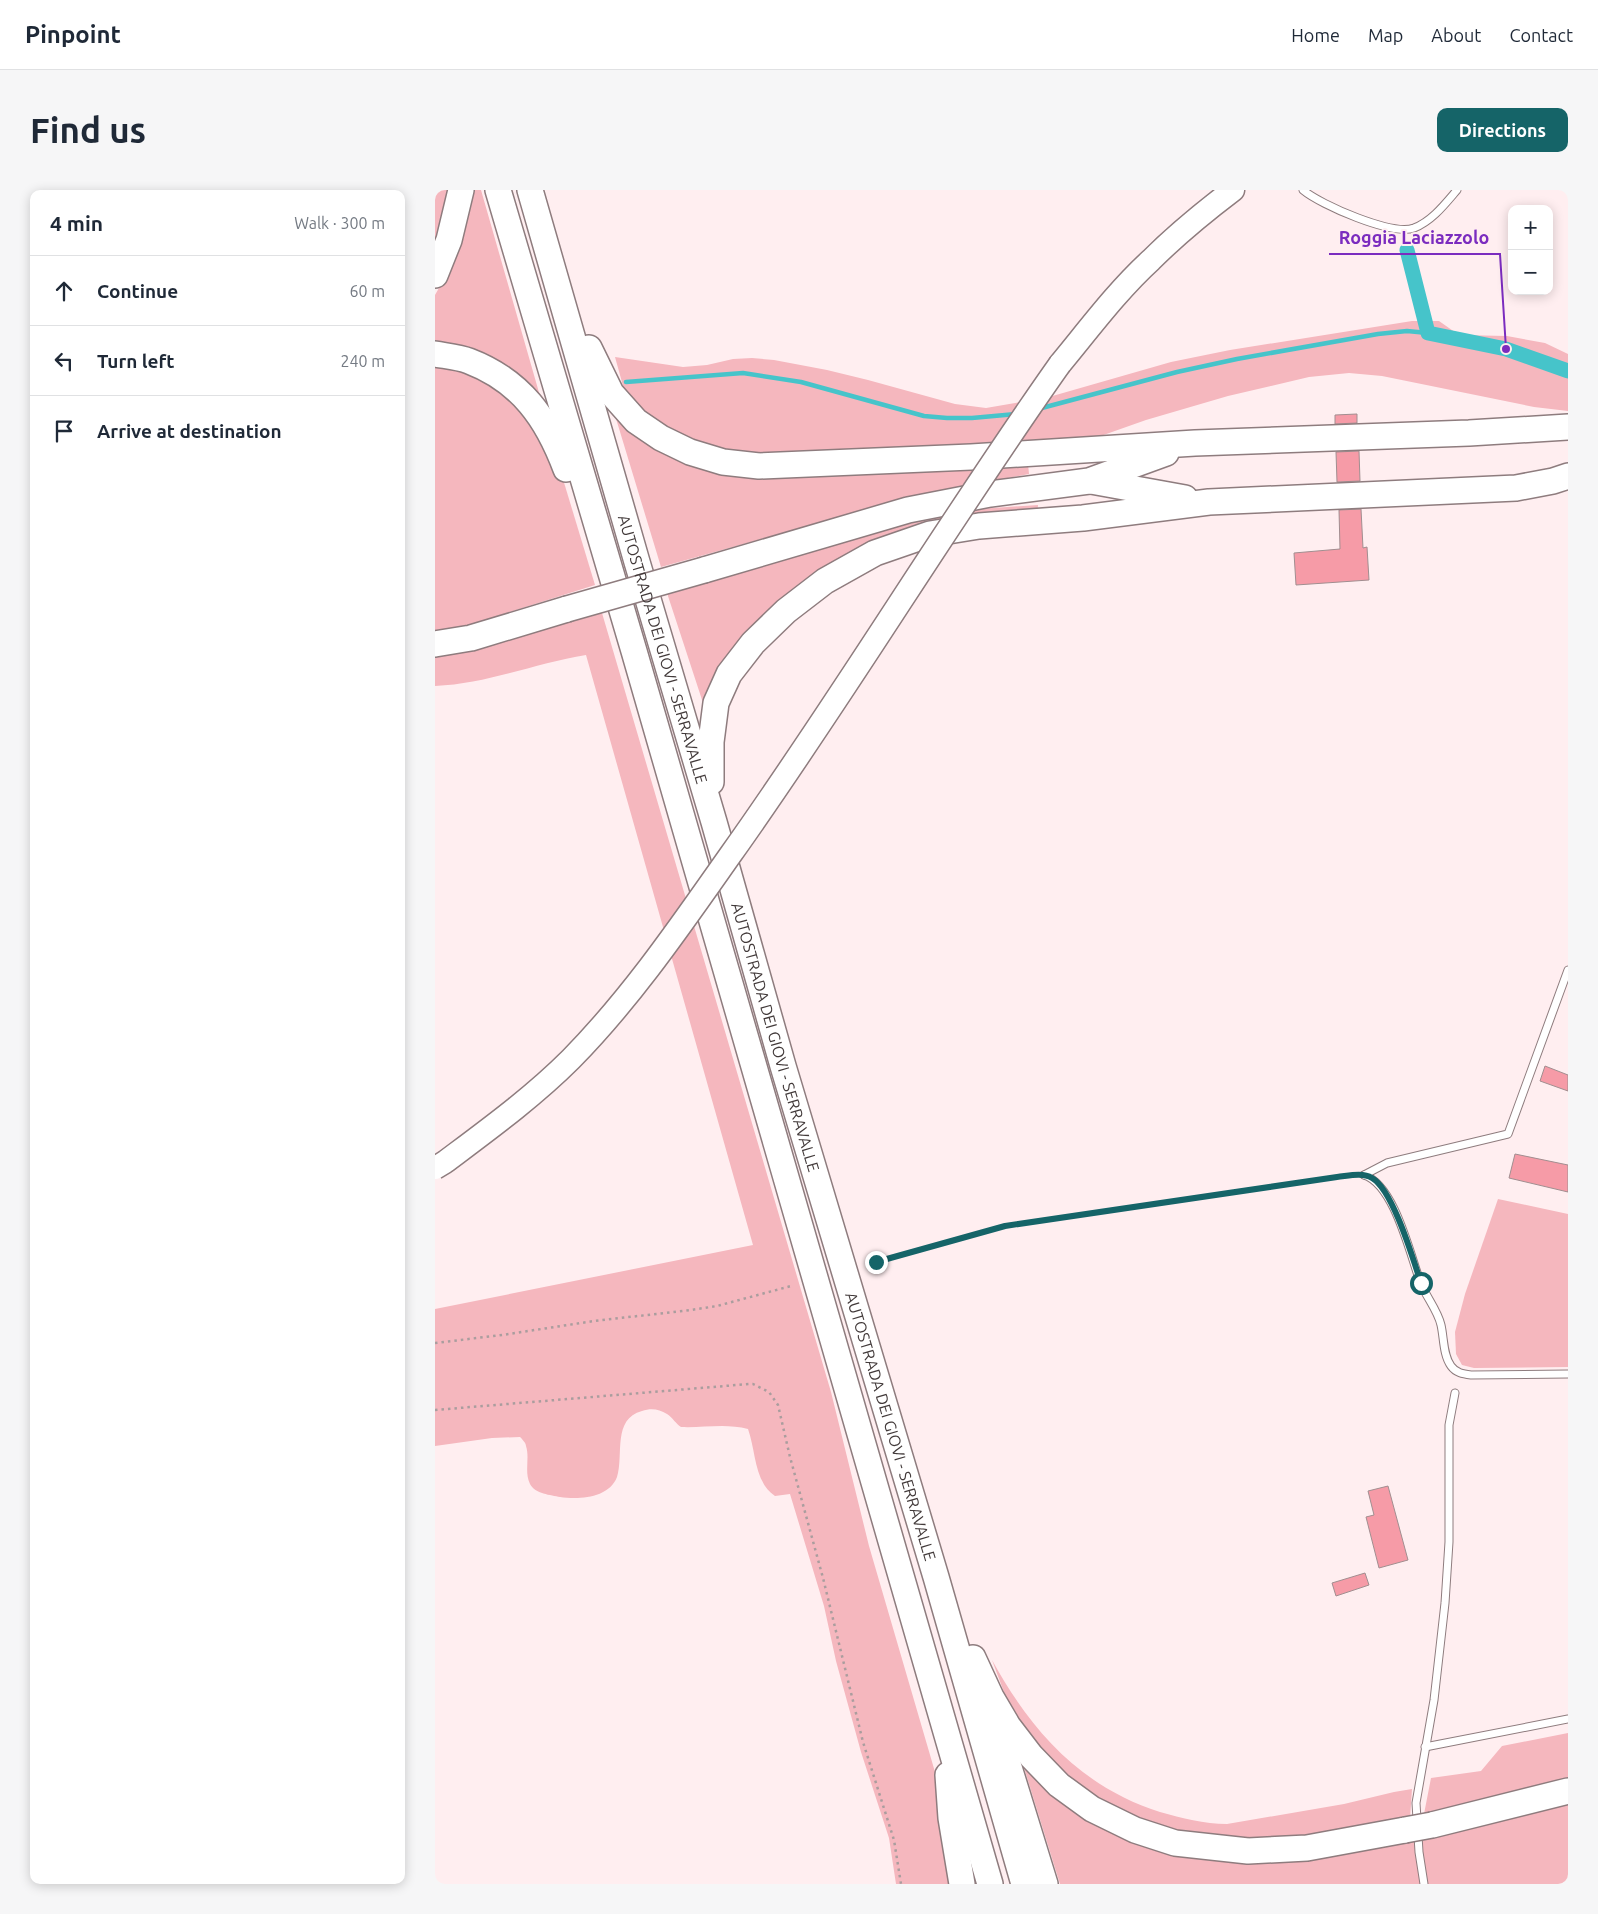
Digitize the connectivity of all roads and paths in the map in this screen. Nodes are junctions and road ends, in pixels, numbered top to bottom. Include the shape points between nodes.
1 (461, 190) edge
2 (498, 190) edge
3 (530, 190) edge
4 (1233, 190) edge
5 (1303, 190) edge
6 (1457, 190) edge
7 (548, 252) junction
8 (435, 275) edge
9 (435, 354) edge
10 (1568, 427) edge
11 (1195, 443) junction
12 (1568, 476) edge
13 (1089, 481) junction
14 (1209, 502) junction
15 (435, 644) edge
16 (634, 651) junction
17 (714, 822) junction
18 (1568, 970) edge
19 (435, 1168) edge
20 (1364, 1175) junction
21 (876, 1262) dead end
22 (791, 1286) dead end
23 (435, 1343) edge
24 (1568, 1374) edge
25 (1455, 1393) dead end
26 (435, 1410) edge
27 (936, 1577) junction
28 (973, 1657) junction
29 (1568, 1719) edge
30 (943, 1720) junction
31 (1425, 1747) junction
32 (1568, 1791) edge
33 (901, 1884) edge
34 (962, 1884) edge
35 (991, 1884) edge
36 (1024, 1884) edge
37 (1045, 1884) edge
38 (1424, 1884) edge

1 - 8 highway via 449,240
2 - 16 highway, AUTOSTRADA DEI GIOVI - SERRAVALLE
3 - 7 highway, AUTOSTRADA DEI GIOVI - SERRAVALLE
4 - 19 main road, bridge via 1191,222 1149,261 1060,364 1010,434 764,808 651,967 571,1059 511,1113
5 - 6 lane via 1337,209 1399,230 1413,228 1430,218
7 - 11 highway via 611,394 636,421 661,438 690,452 723,462 759,466 830,464
7 - 17 highway, AUTOSTRADA DEI GIOVI - SERRAVALLE
9 - 16 highway via 467,360 497,374 542,417 557,445 581,521
10 - 11 highway
11 - 13 highway
12 - 14 highway via 1516,488
13 - 14 highway
13 - 15 highway, bridge via 991,494 908,510 471,638
14 - 17 highway via 930,534 875,553 825,581 786,611 753,643 729,674 716,704 711,742
16 - 30 highway, AUTOSTRADA DEI GIOVI - SERRAVALLE
17 - 27 highway, AUTOSTRADA DEI GIOVI - SERRAVALLE via 783,1066
18 - 20 lane via 1508,1134 1387,1163
20 - 21 path via 1005,1226
20 - 24 lane via 1380,1184 1392,1206 1421,1283 1441,1325 1447,1357 1454,1370 1471,1375
22 - 23 path via 717,1306
25 - 31 lane via 1449,1425 1447,1586 1434,1700
26 - 33 path via 749,1384 773,1395 782,1418 789,1457 863,1742 894,1840
27 - 28 highway
27 - 36 highway, AUTOSTRADA DEI GIOVI - SERRAVALLE
28 - 32 highway, bridge via 1008,1726 1059,1785 1092,1809 1135,1830 1175,1843 1248,1850 1307,1848 1405,1830
28 - 37 highway
29 - 31 lane
30 - 34 highway via 951,1818
30 - 35 highway, AUTOSTRADA DEI GIOVI - SERRAVALLE
31 - 38 lane via 1416,1803

